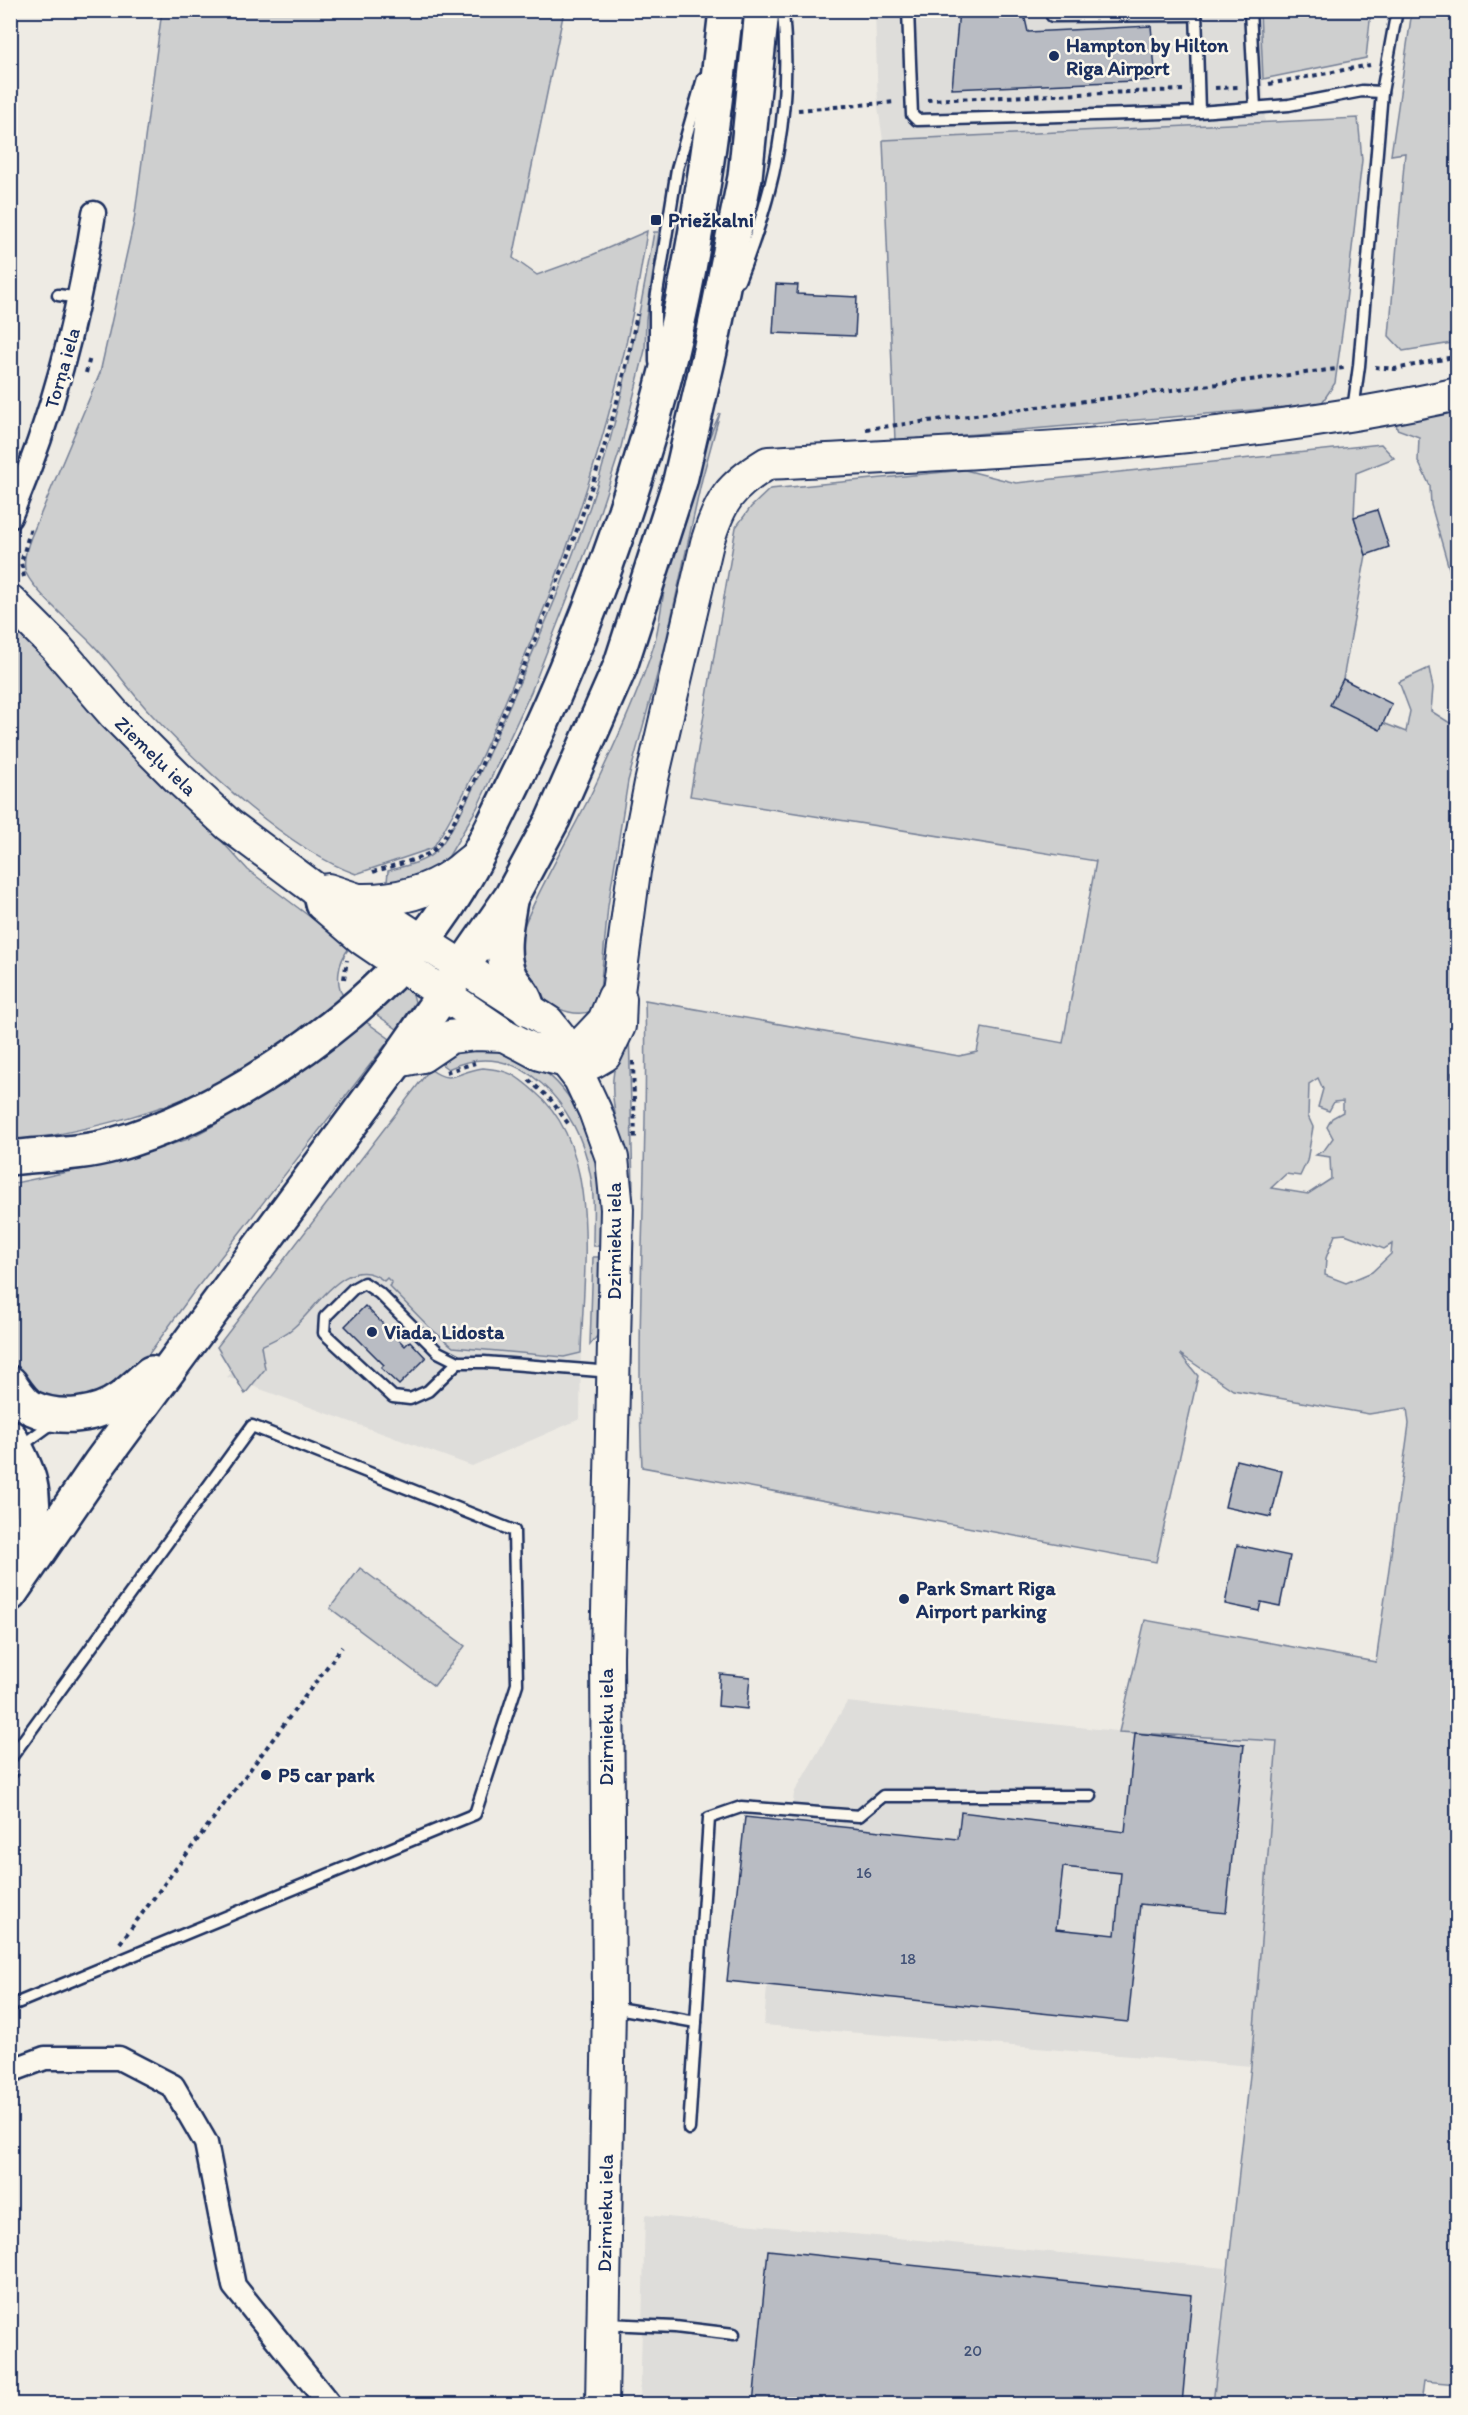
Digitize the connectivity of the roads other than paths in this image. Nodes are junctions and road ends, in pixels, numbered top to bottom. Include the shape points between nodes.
1 (721, 10) edge
2 (726, 10) edge
3 (762, 10) edge
4 (783, 10) edge
5 (908, 10) edge
6 (1250, 10) edge
7 (1397, 10) edge
8 (1196, 13) edge
9 (1052, 16) dead end
10 (1382, 92) junction
11 (1256, 108) junction
12 (1199, 112) junction
13 (94, 213) dead end
14 (58, 295) dead end
15 (81, 298) junction
16 (710, 351) junction
17 (1458, 394) edge
18 (655, 405) junction
19 (1352, 416) junction
20 (10, 517) edge
21 (19, 592) edge
22 (477, 857) junction
23 (361, 887) junction
24 (319, 892) junction
25 (511, 897) junction
26 (422, 941) junction
27 (399, 965) junction
28 (462, 968) junction
29 (443, 995) junction
30 (528, 1010) junction
31 (504, 1035) junction
32 (398, 1061) junction
33 (566, 1061) junction
34 (67, 1151) junction
35 (10, 1158) edge
36 (10, 1171) edge
37 (190, 1341) junction
38 (458, 1362) junction
39 (613, 1372) junction
40 (62, 1416) junction
41 (16, 1425) edge
42 (10, 1562) edge
43 (10, 1594) edge
44 (10, 1759) edge
45 (1091, 1796) dead end
46 (10, 2006) edge
47 (609, 2006) junction
48 (696, 2022) junction
49 (10, 2071) edge
50 (689, 2129) dead end
51 (603, 2324) junction
52 (734, 2334) dead end
53 (329, 2404) edge
54 (602, 2404) edge

1 - 18 lane via 677,169 655,306
2 - 18 main road via 706,172 671,352
3 - 16 main road via 745,177
4 - 16 lane via 788,61 773,180 745,266
5 - 12 lane via 912,115 923,122
6 - 11 lane
7 - 10 lane
8 - 9 lane
8 - 12 lane
10 - 11 lane via 1362,91
10 - 19 lane
11 - 12 lane
13 - 15 street, Torņa iela
14 - 15 lane
15 - 20 street, Torņa iela via 63,374
16 - 25 main road via 680,481 620,667 553,819
17 - 19 street
18 - 22 main road via 585,623 560,685
19 - 33 street via 1002,451 768,463 745,477 717,509 707,543 651,783 634,871 618,992 604,1021
21 - 24 street, Ziemeļu iela via 56,647 114,714 177,777 229,825
22 - 23 street via 451,876 393,900
22 - 26 main road
23 - 24 street, Ziemeļu iela
23 - 26 street, Ziemeļu iela
24 - 27 street, Ziemeļu iela via 330,913
25 - 28 main road
25 - 30 main road via 505,929 506,962 508,974 527,998
26 - 27 main road
26 - 28 street, Dzirnieku iela
27 - 29 street, Ziemeļu iela
27 - 34 main road via 299,1051 216,1105 172,1126 109,1147
28 - 29 main road
28 - 30 street, Dzirnieku iela
29 - 31 street
29 - 32 main road
30 - 33 street, Dzirnieku iela via 548,1022 560,1037
31 - 32 street via 450,1037 422,1056
31 - 33 street via 540,1054
32 - 37 main road
33 - 39 street, Dzirnieku iela via 580,1079 612,1158 617,1209
34 - 35 main road
34 - 36 main road
37 - 40 main road via 121,1399 95,1412
37 - 43 main road
38 - 38 lane via 438,1352 364,1283 325,1317 324,1333 393,1397 410,1400 428,1391
38 - 39 lane
39 - 47 street, Dzirnieku iela via 606,1817
40 - 41 lane
40 - 41 main road via 33,1408
41 - 42 main road via 33,1491 29,1531
44 - 46 lane via 252,1426 514,1531 518,1684 476,1814
45 - 48 lane via 883,1796 859,1816 741,1807 709,1818
47 - 48 lane
47 - 51 street, Dzirnieku iela
48 - 50 lane
49 - 53 street via 45,2058 119,2058 173,2086 206,2143 234,2286
51 - 52 lane
51 - 54 street, Dzirnieku iela

